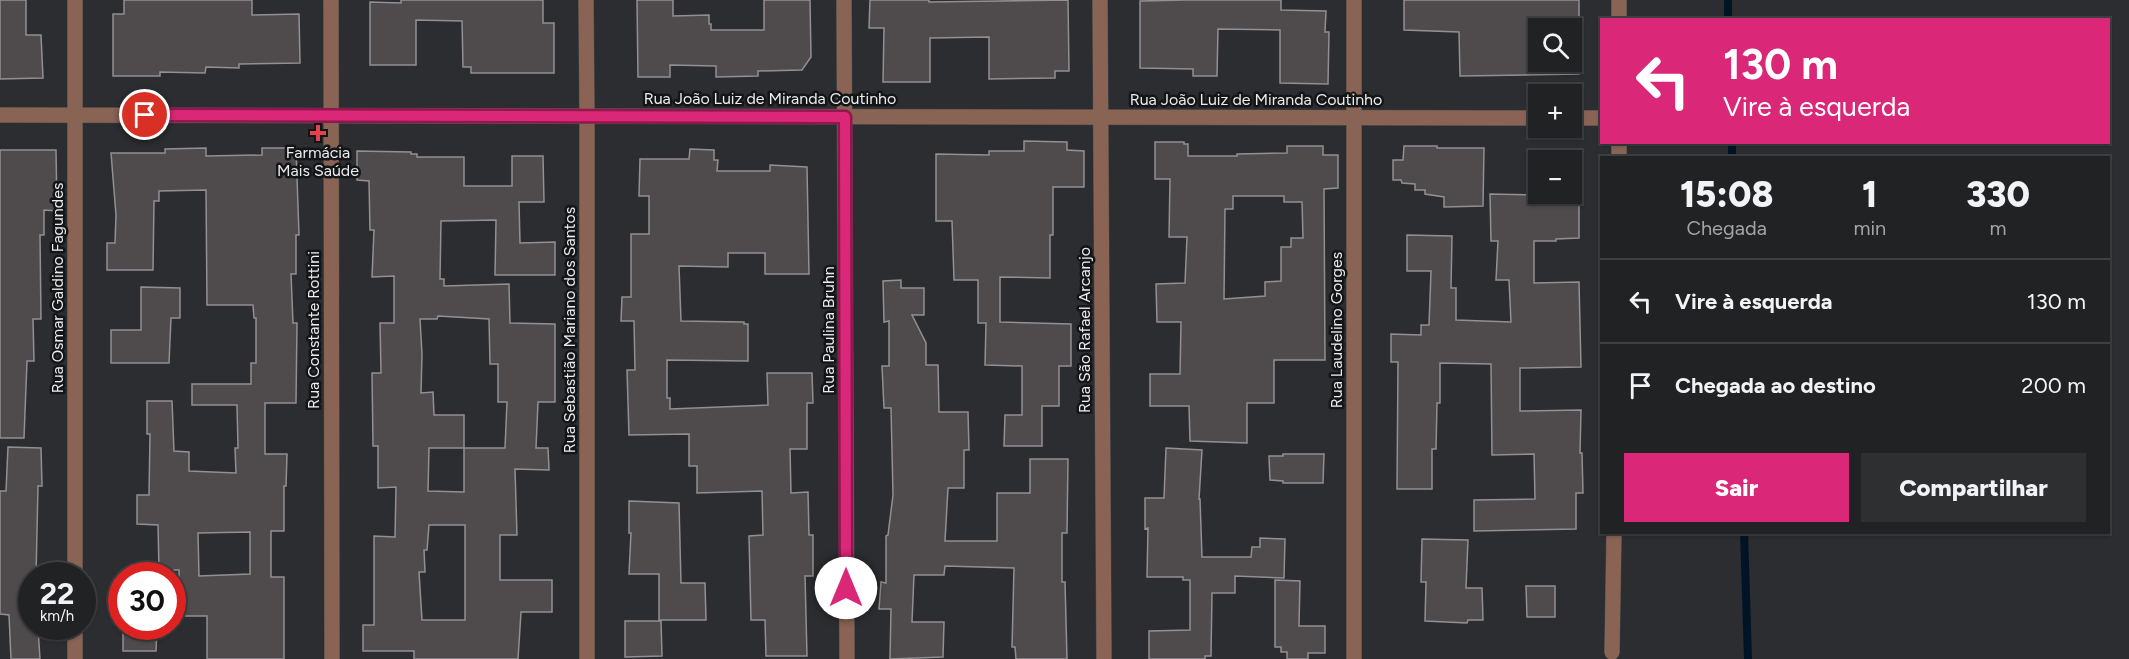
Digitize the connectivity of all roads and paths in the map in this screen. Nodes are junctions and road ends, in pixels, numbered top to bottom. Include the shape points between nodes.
1 (75, 0) edge
2 (331, 0) edge
3 (586, 0) edge
4 (844, 0) edge
5 (1100, 0) edge
6 (1354, 0) edge
7 (1619, 0) edge
8 (1619, 18) edge
9 (0, 115) edge
10 (75, 115) junction
11 (331, 116) junction
12 (587, 116) junction
13 (845, 117) junction
14 (1100, 117) junction
15 (1353, 118) junction
16 (1528, 118) edge
17 (1582, 118) edge
18 (1600, 118) edge
19 (1614, 534) edge
20 (75, 562) edge
21 (75, 640) edge
22 (1612, 651) dead end
23 (75, 659) edge
24 (332, 659) edge
25 (587, 659) edge
26 (847, 659) edge
27 (1104, 659) edge
28 (1354, 659) edge

1 - 10 street, Rua Osmar Galdino Fagundes
2 - 11 street, Rua Constante Rottini
3 - 12 street, Rua Sebastião Mariano dos Santos
4 - 13 street, Rua Paulina Bruhn
5 - 14 street, Rua São Rafael Arcanjo
6 - 15 street, Rua Laudelino Gorges
7 - 8 street
9 - 10 street, Rua João Luiz de Miranda Coutinho
10 - 11 street, Rua João Luiz de Miranda Coutinho
10 - 20 street, Rua Osmar Galdino Fagundes
11 - 12 street, Rua João Luiz de Miranda Coutinho
11 - 24 street, Rua Constante Rottini
12 - 13 street, Rua João Luiz de Miranda Coutinho
12 - 25 street, Rua Sebastião Mariano dos Santos
13 - 14 street, Rua João Luiz de Miranda Coutinho
13 - 26 street, Rua Paulina Bruhn
14 - 15 street, Rua João Luiz de Miranda Coutinho
14 - 27 street, Rua São Rafael Arcanjo
15 - 16 street, Rua João Luiz de Miranda Coutinho
15 - 28 street, Rua Laudelino Gorges
17 - 18 street
19 - 22 street
21 - 23 street

